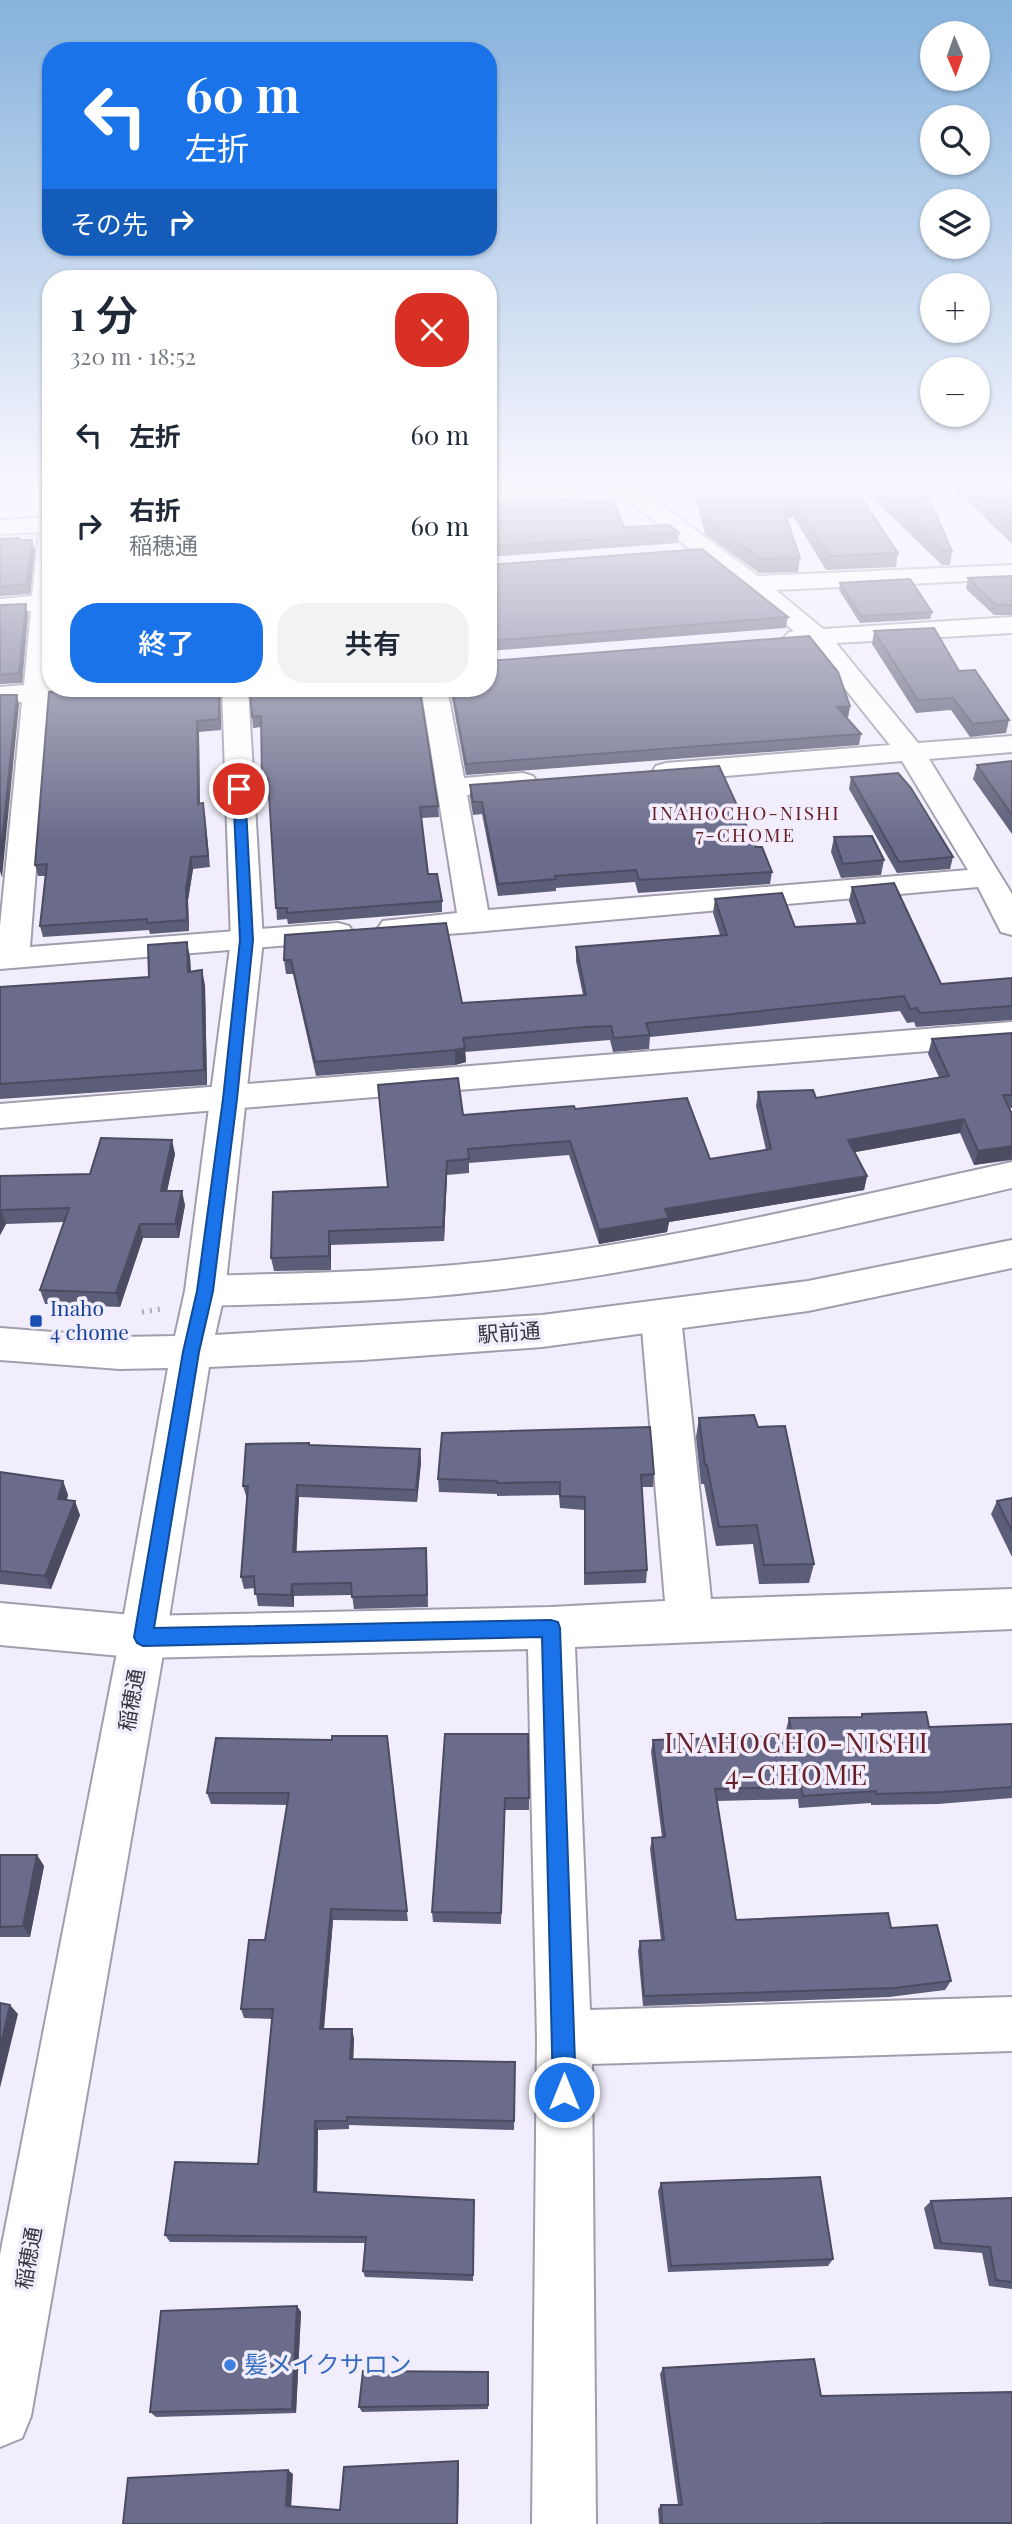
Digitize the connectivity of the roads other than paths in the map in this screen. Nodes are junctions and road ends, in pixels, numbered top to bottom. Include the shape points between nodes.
1 (778, 605) edge
2 (42, 616) edge
3 (1012, 625) edge
4 (816, 636) junction
5 (775, 639) edge
6 (36, 692) junction
7 (42, 692) edge
8 (0, 695) edge
9 (234, 697) edge
10 (436, 697) edge
11 (1012, 744) edge
12 (912, 754) junction
13 (641, 774) edge
14 (546, 781) edge
15 (451, 788) junction
16 (13, 818) edge
17 (988, 877) junction
18 (474, 922) junction
19 (1012, 925) edge
20 (247, 940) junction
21 (7, 958) edge
22 (1012, 1032) edge
23 (230, 1099) junction
24 (0, 1116) edge
25 (1012, 1175) edge
26 (1012, 1254) edge
27 (205, 1291) junction
28 (661, 1317) junction
29 (0, 1345) edge
30 (191, 1352) junction
31 (1012, 1609) edge
32 (690, 1620) junction
33 (0, 1624) edge
34 (551, 1628) junction
35 (143, 1637) junction
36 (1012, 2024) edge
37 (564, 2038) junction
38 (0, 2416) edge
39 (564, 2524) edge

1 - 4 street
2 - 6 street
3 - 4 street
4 - 5 street
4 - 12 street
6 - 7 street
6 - 8 street
6 - 16 street
9 - 20 street, 稲穂通
10 - 15 street
11 - 12 street
12 - 13 street
12 - 17 street
14 - 15 street
15 - 18 street
16 - 21 street
17 - 18 street
17 - 19 street
18 - 20 street
20 - 21 street
20 - 23 street, 稲穂通
22 - 23 street
23 - 24 street
23 - 27 street, 稲穂通
25 - 27 street via 668,1247 525,1271 379,1285
26 - 28 street, 駅前通 via 808,1296
27 - 30 street, 稲穂通
28 - 30 street, 駅前通 via 542,1331
28 - 32 street
29 - 30 street, 駅前通 via 120,1353
30 - 35 street, 稲穂通
31 - 32 street
32 - 34 street
33 - 35 street
34 - 35 street
34 - 37 street
35 - 38 street, 稲穂通
36 - 37 street
37 - 39 street

